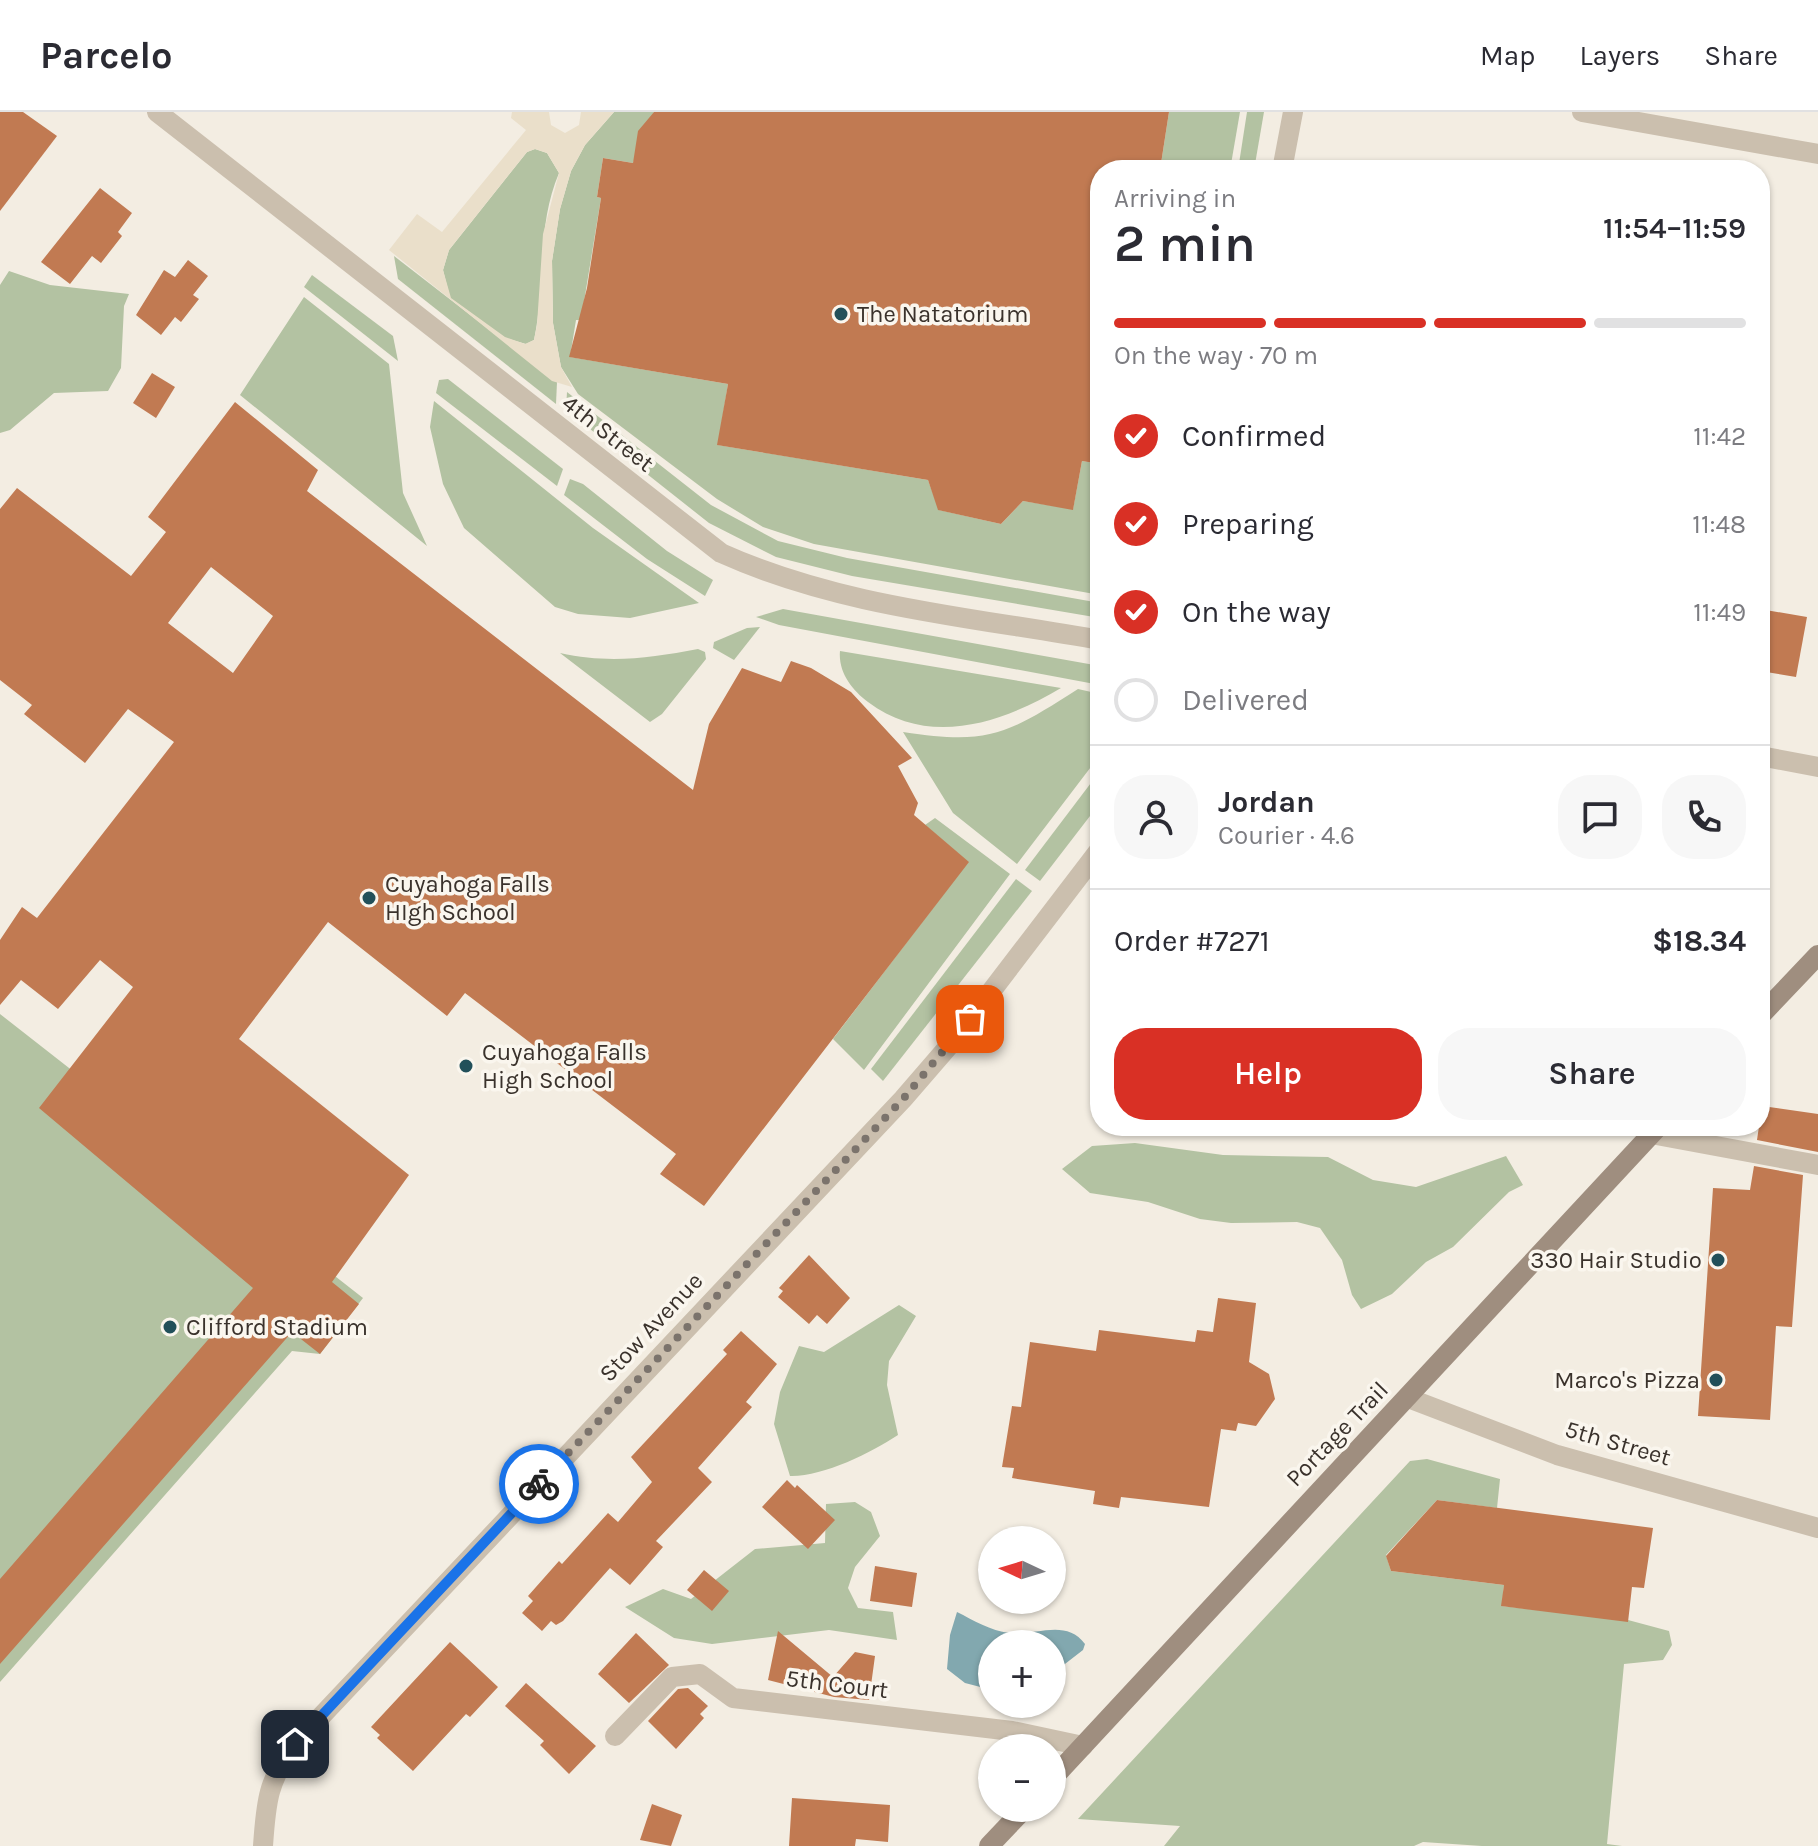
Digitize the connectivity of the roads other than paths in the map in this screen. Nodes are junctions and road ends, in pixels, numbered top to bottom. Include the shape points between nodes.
1 (157, 112) edge
2 (1293, 112) edge
3 (1582, 112) edge
4 (1818, 154) edge
5 (1284, 160) edge
6 (1090, 638) edge
7 (1770, 758) edge
8 (1818, 767) edge
9 (1090, 862) edge
10 (1818, 955) edge
11 (1770, 1005) edge
12 (1649, 1136) edge
13 (1683, 1136) edge
14 (1818, 1165) edge
15 (1408, 1398) junction
16 (1818, 1528) edge
17 (615, 1736) dead end
18 (1083, 1746) junction
19 (1066, 1764) edge
20 (1012, 1822) edge
21 (263, 1846) edge
22 (989, 1846) edge

1 - 6 street, 4th Street via 721,553 770,575 839,595
2 - 5 street
3 - 4 street
7 - 8 street
9 - 21 street, Stow Avenue via 903,1099 295,1744 267,1794
10 - 11 main road
12 - 15 main road, Portage Trail
13 - 14 street
15 - 16 street, 5th Street via 1557,1455
15 - 18 main road, Portage Trail
17 - 18 street, 5th Court via 672,1677 700,1674 733,1698 1012,1731
18 - 19 main road, Portage Trail
20 - 22 main road

